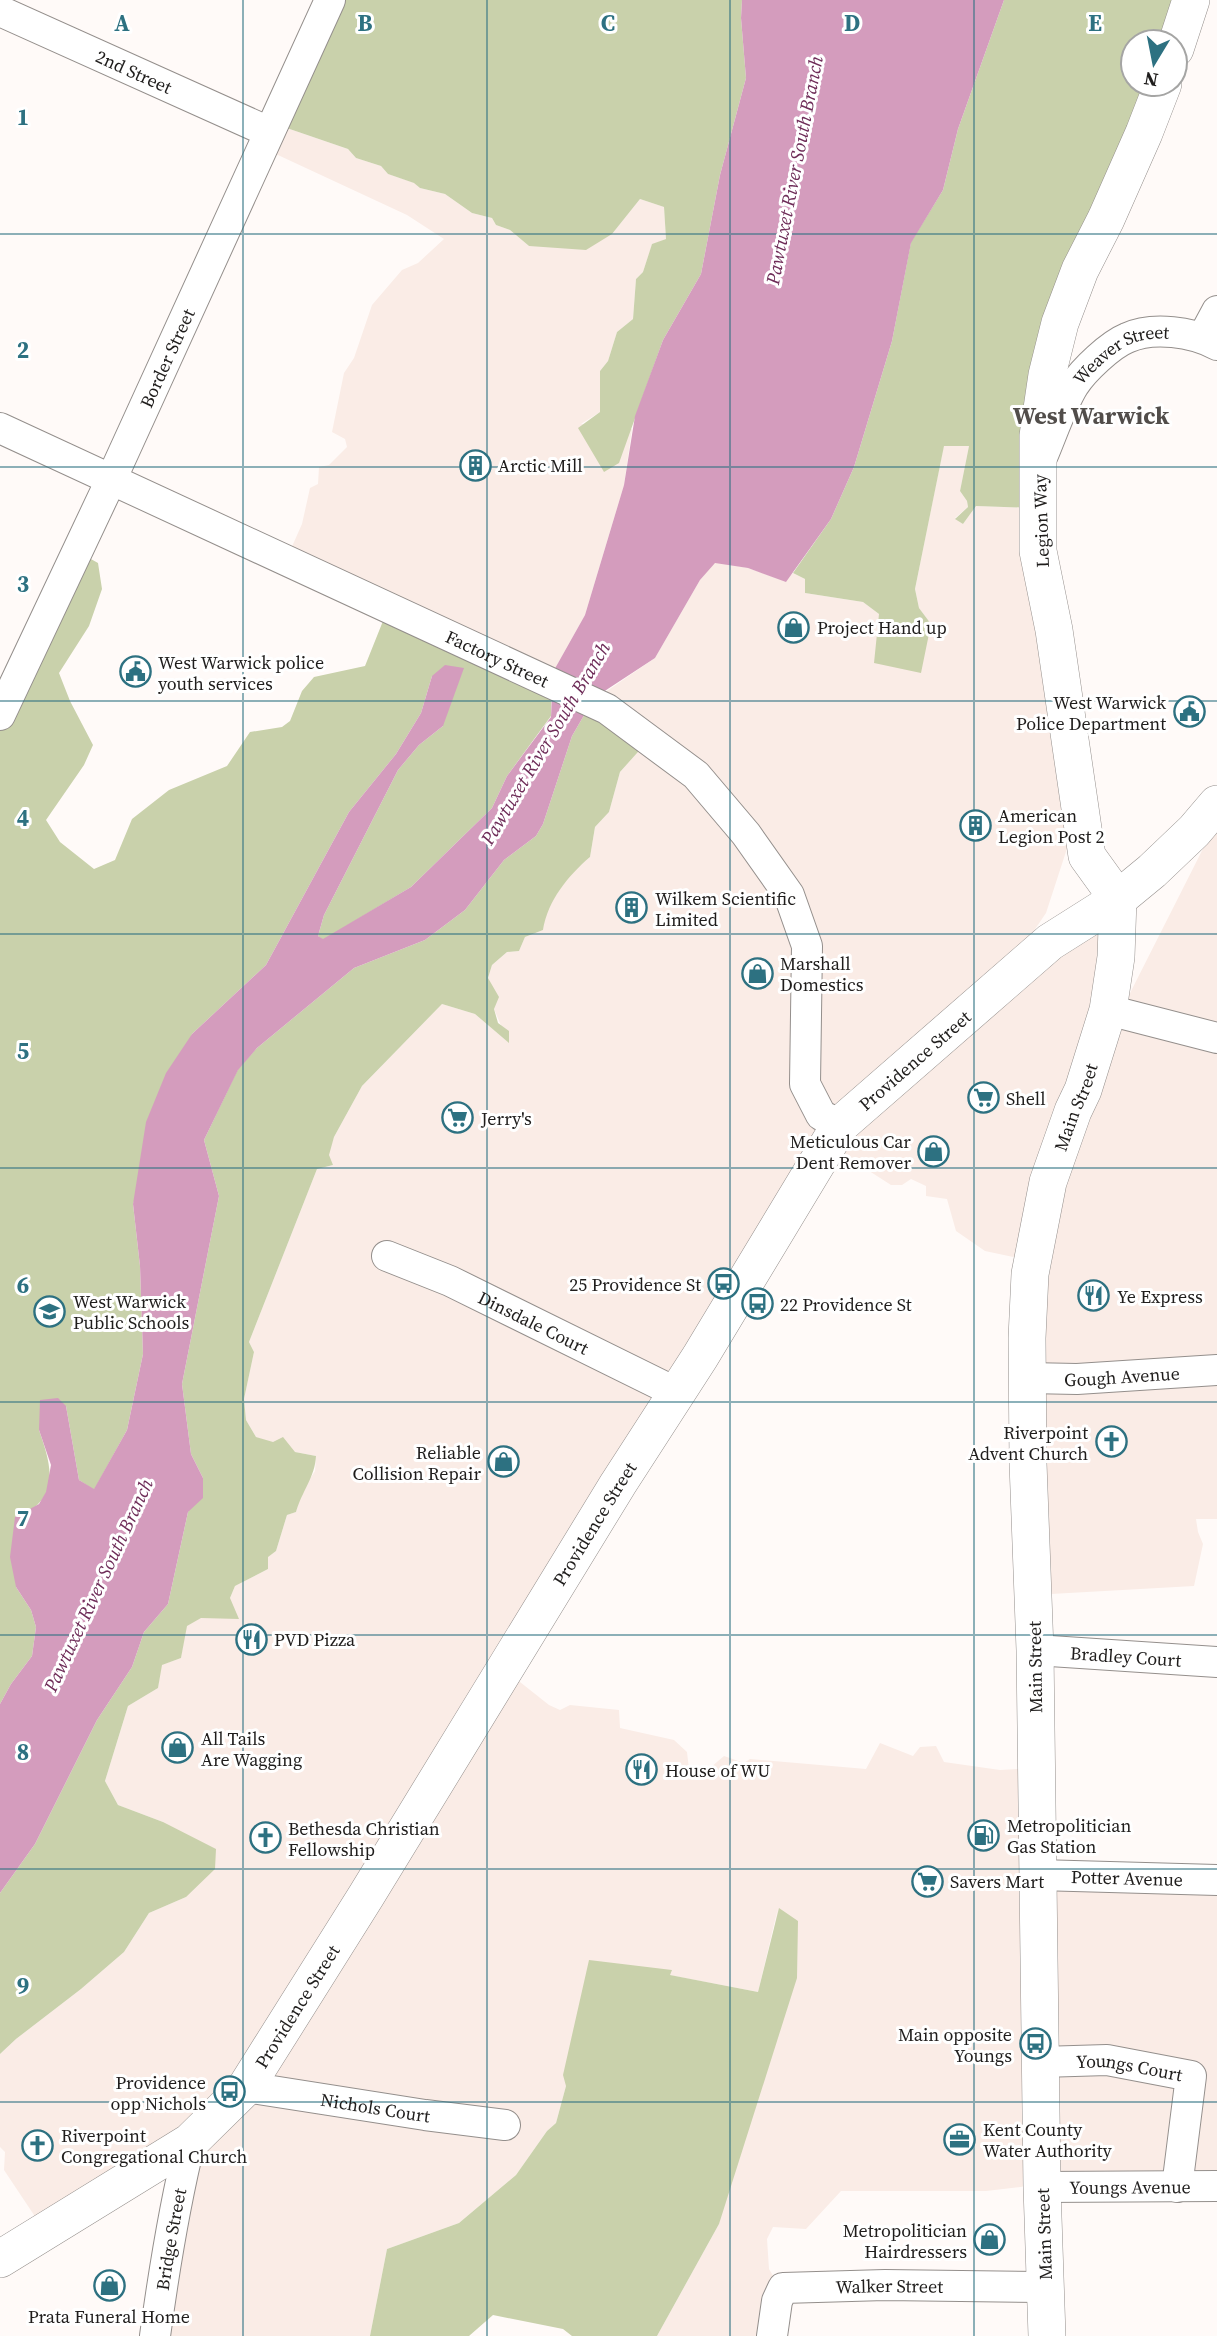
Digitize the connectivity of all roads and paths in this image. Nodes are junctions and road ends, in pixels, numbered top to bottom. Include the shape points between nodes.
1 (330, 0) edge
2 (1191, 0) edge
3 (0, 11) edge
4 (1182, 28) edge
5 (1158, 98) edge
6 (269, 132) junction
7 (1217, 311) edge
8 (1210, 341) edge
9 (0, 428) edge
10 (1039, 464) junction
11 (111, 480) junction
12 (0, 715) edge
13 (1217, 804) edge
14 (1118, 899) junction
15 (1108, 1010) junction
16 (1217, 1038) edge
17 (839, 1125) junction
18 (387, 1256) dead end
19 (1217, 1370) edge
20 (1028, 1378) junction
21 (677, 1393) junction
22 (1035, 1650) junction
23 (1217, 1662) edge
24 (1038, 1875) junction
25 (1217, 1880) edge
26 (1041, 2062) junction
27 (246, 2087) junction
28 (505, 2125) dead end
29 (190, 2142) junction
30 (1217, 2186) edge
31 (1042, 2187) junction
32 (1177, 2187) junction
33 (0, 2259) edge
34 (1045, 2287) junction
35 (155, 2336) edge
36 (772, 2336) edge
37 (1047, 2336) edge

1 - 6 street, Border Street
2 - 4 main road
3 - 6 street, 2nd Street
5 - 10 main road, Legion Way via 1060,323 1046,375
6 - 11 street, Border Street
7 - 8 street
8 - 10 street, Weaver Street via 1183,332 1151,333 1127,337 1103,354 1074,385
9 - 11 street, Factory Street
10 - 14 main road, Legion Way via 1038,551 1087,856
11 - 12 street, Border Street
11 - 17 street, Factory Street via 607,709 696,775 789,895 807,946 805,1084 821,1115
13 - 14 main road, Providence Street via 1194,831
14 - 15 main road
14 - 17 main road, Providence Street via 1050,942
15 - 16 street
15 - 20 main road, Main Street via 1048,1182 1038,1227 1030,1274
17 - 21 main road, Providence Street
18 - 21 street, Dinsdale Court via 450,1281
19 - 20 street, Gough Avenue
20 - 22 main road, Main Street
21 - 27 main road, Providence Street
22 - 23 street, Bradley Court
22 - 24 main road, Main Street
24 - 25 street, Potter Avenue
24 - 26 main road, Main Street
26 - 31 main road, Main Street
26 - 32 street, Youngs Court via 1107,2060 1191,2076
27 - 28 street, Nichols Court
27 - 29 main road, Providence Street
29 - 33 main road, Providence Street
29 - 35 street, Bridge Street via 174,2204
30 - 32 street, Youngs Avenue
31 - 32 street, Youngs Avenue
31 - 34 main road, Main Street
34 - 36 street, Walker Street via 783,2288
34 - 37 main road, Main Street

